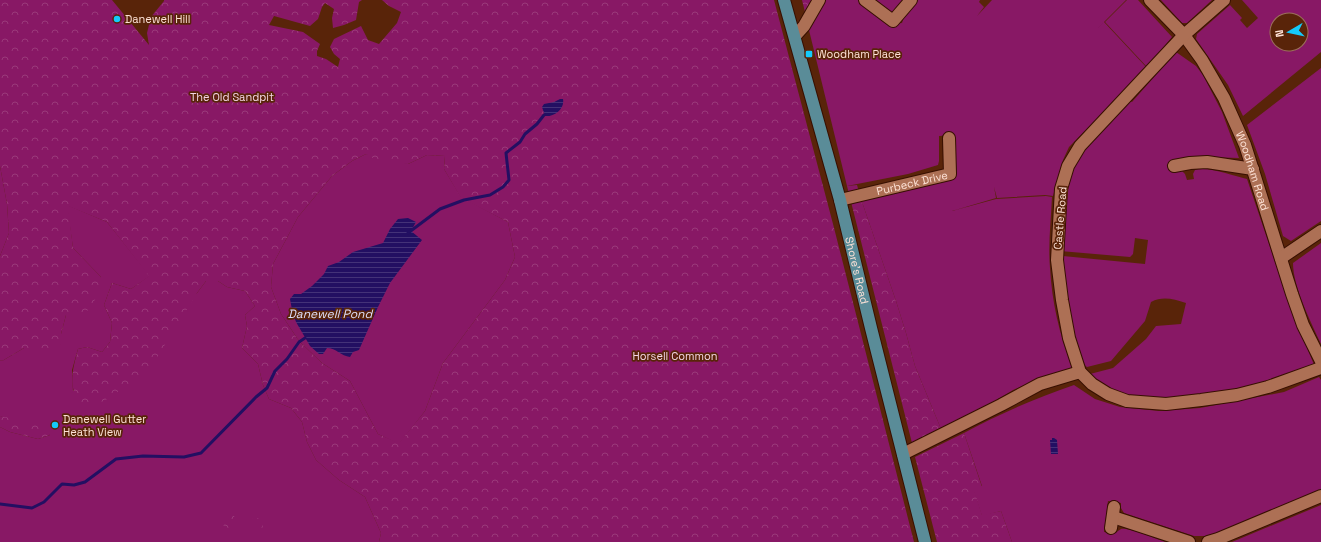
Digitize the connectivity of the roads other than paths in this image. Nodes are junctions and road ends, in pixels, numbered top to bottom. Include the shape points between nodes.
1 (784, 0) edge
2 (819, 0) edge
3 (865, 0) edge
4 (910, 0) edge
5 (1150, 0) edge
6 (1224, 0) edge
7 (1184, 35) junction
8 (794, 36) junction
9 (948, 138) dead end
10 (1174, 166) dead end
11 (1253, 169) junction
12 (840, 200) junction
13 (1321, 231) edge
14 (1281, 258) junction
15 (1321, 361) edge
16 (1321, 368) edge
17 (1080, 372) junction
18 (903, 454) junction
19 (1321, 496) edge
20 (1113, 517) dead end
21 (925, 542) edge
22 (1189, 542) edge
23 (1208, 542) edge

1 - 8 main road, Shore's Road
2 - 8 street via 804,26
3 - 4 street via 893,21
5 - 7 street, Woodham Road
6 - 7 street, Castle Road
7 - 11 street, Woodham Road via 1220,89
7 - 17 street, Castle Road via 1080,146 1064,177 1057,260 1069,338
8 - 12 main road, Shore's Road
9 - 12 street, Purbeck Drive via 950,174
10 - 11 street via 1207,162
11 - 14 street, Woodham Road
12 - 18 main road, Shore's Road
13 - 14 street
14 - 15 street, Woodham Road via 1303,323
16 - 17 street, Castle Road via 1237,395 1166,404 1127,401 1108,394 1092,384
17 - 18 street via 1040,384
18 - 21 main road, Shore's Road
19 - 23 street
20 - 22 street

